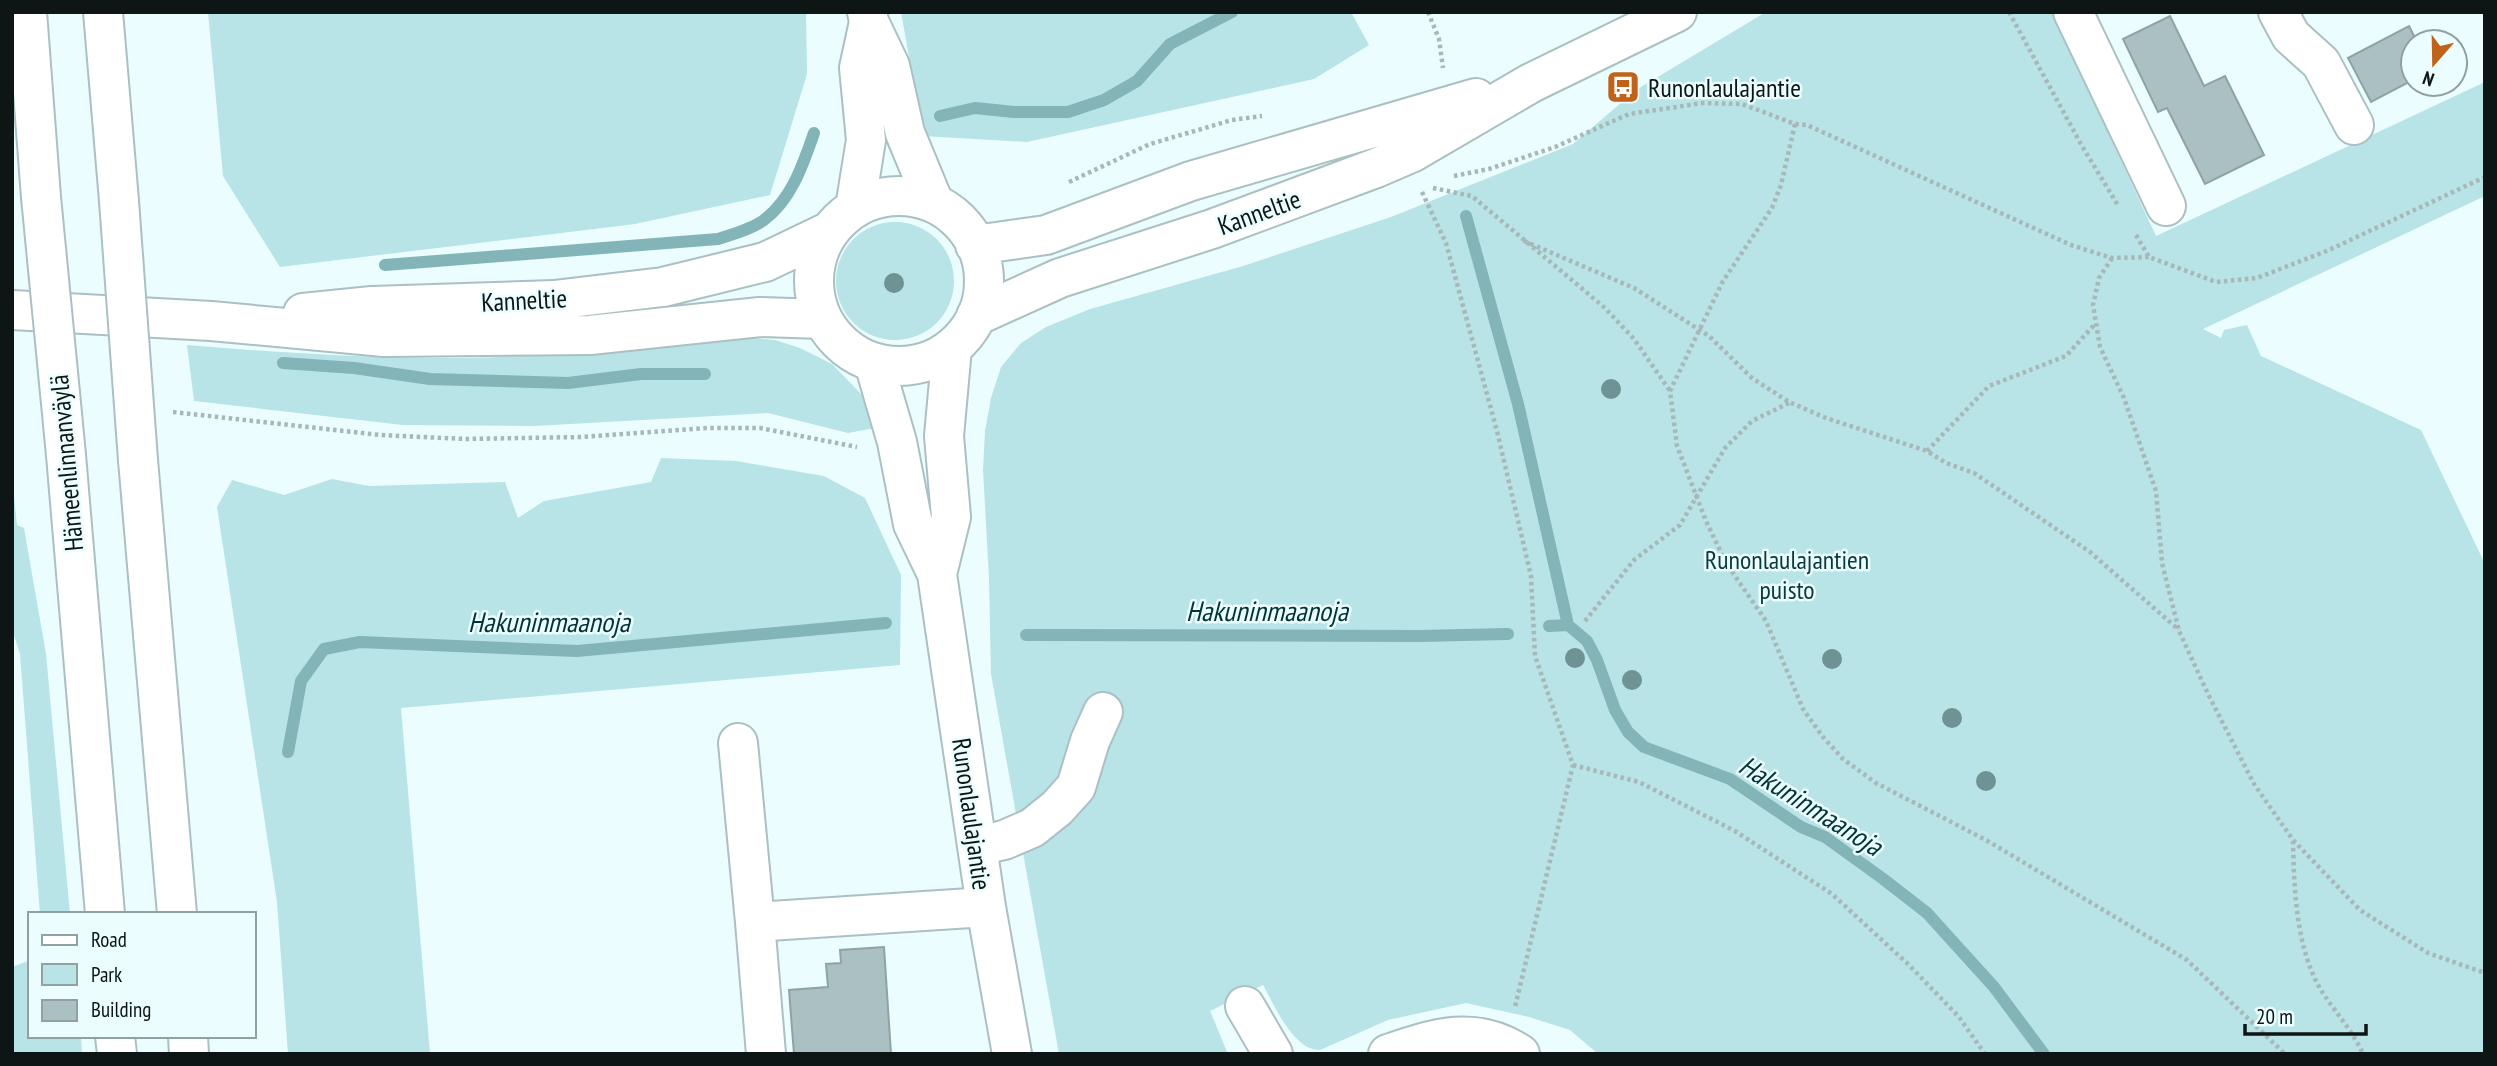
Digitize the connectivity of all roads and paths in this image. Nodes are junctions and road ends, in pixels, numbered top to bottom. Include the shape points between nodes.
1 (27, 12) edge
2 (103, 12) edge
3 (1428, 12) edge
4 (1677, 12) edge
5 (2010, 12) edge
6 (2073, 12) edge
7 (2278, 12) edge
8 (868, 17) edge
9 (1444, 76) dead end
10 (1531, 83) junction
11 (1795, 124) junction
12 (2354, 125) dead end
13 (2485, 177) edge
14 (1442, 179) dead end
15 (934, 203) junction
16 (2166, 206) dead end
17 (2122, 212) dead end
18 (841, 220) junction
19 (2129, 224) dead end
20 (1524, 241) junction
21 (975, 245) junction
22 (2149, 257) junction
23 (2112, 258) junction
24 (12, 310) edge
25 (976, 316) junction
26 (822, 319) junction
27 (211, 321) junction
28 (2096, 323) junction
29 (1700, 330) junction
30 (952, 348) junction
31 (874, 363) junction
32 (1670, 391) junction
33 (1790, 402) junction
34 (161, 412) dead end
35 (897, 442) junction
36 (1927, 451) junction
37 (1697, 498) junction
38 (937, 574) junction
39 (1585, 621) dead end
40 (2179, 631) junction
41 (1103, 712) dead end
42 (738, 743) dead end
43 (1573, 765) junction
44 (2293, 840) junction
45 (977, 846) junction
46 (986, 907) junction
47 (105, 912) edge
48 (177, 912) edge
49 (755, 922) junction
50 (2485, 973) edge
51 (1245, 1006) dead end
52 (1513, 1049) edge
53 (766, 1054) edge
54 (1012, 1054) edge
55 (1273, 1054) edge
56 (1388, 1054) edge
57 (1984, 1054) edge
58 (2285, 1054) edge
59 (2363, 1054) edge

1 - 47 main road, Hämeenlinnanväylä, bridge
2 - 48 main road, bridge
3 - 9 path via 1439,39
4 - 10 main road, Kanneltie
5 - 17 path
6 - 16 main road
7 - 12 main road via 2291,36 2321,64
8 - 15 main road via 890,66 905,133
8 - 18 main road via 859,68 866,140
10 - 21 main road, Kanneltie via 1191,181 1046,235
10 - 25 main road, Kanneltie via 1411,153 1376,168 1212,229 1060,278
11 - 14 path via 1742,104 1703,103 1629,114 1555,148
11 - 23 path via 1807,125 2035,230
11 - 29 path via 1782,185 1772,208 1723,281
13 - 22 path via 2329,250 2257,278 2216,282
15 - 18 main road via 894,196 873,200
15 - 21 main road via 965,227
18 - 26 main road via 818,252 813,275
18 - 27 main road, Kanneltie via 765,262 663,287 554,300 372,306
19 - 22 path
20 - 29 path via 1634,288
20 - 32 path via 1605,308 1634,339
20 - 43 path via 1472,196 1418,185 1446,243 1497,431 1531,576 1535,656
21 - 25 main road via 984,280
22 - 23 path
23 - 28 path via 2099,278 2093,305
24 - 27 main road, Kanneltie
25 - 30 main road
26 - 27 main road, Kanneltie via 760,317 590,335 384,338
26 - 31 main road via 844,346
28 - 36 path via 2066,356 1989,386
28 - 40 path via 2100,347 2124,398 2156,491 2162,563
29 - 32 path
29 - 33 path via 1752,379
30 - 31 main road via 915,365
30 - 38 main road, Runonlaulajantie via 944,436 951,517
31 - 35 main road, Runonlaulajantie
32 - 37 path via 1677,446
33 - 36 path
33 - 37 path via 1752,421 1725,448
34 - 35 path via 367,434 465,439 760,428 854,447
35 - 38 main road, Runonlaulajantie via 913,524
36 - 40 path via 1974,474 2090,551
37 - 39 path via 1680,525 1633,560
37 - 58 path via 1726,563 1766,621 1803,709 1843,759 1876,783 1986,839 2187,960
38 - 45 main road, Runonlaulajantie
40 - 44 path via 2254,784
41 - 45 main road via 1076,787 1057,808 1032,828
42 - 49 main road
43 - 52 path
43 - 57 path via 1639,782 1735,831 1832,894 1909,964 1959,1017
44 - 50 path via 2360,910 2428,953
44 - 59 path via 2295,894 2306,955 2319,988
45 - 46 main road, Runonlaulajantie
46 - 49 main road
46 - 54 main road, Runonlaulajantie
49 - 53 main road
51 - 55 main road
52 - 56 main road via 1462,1034

